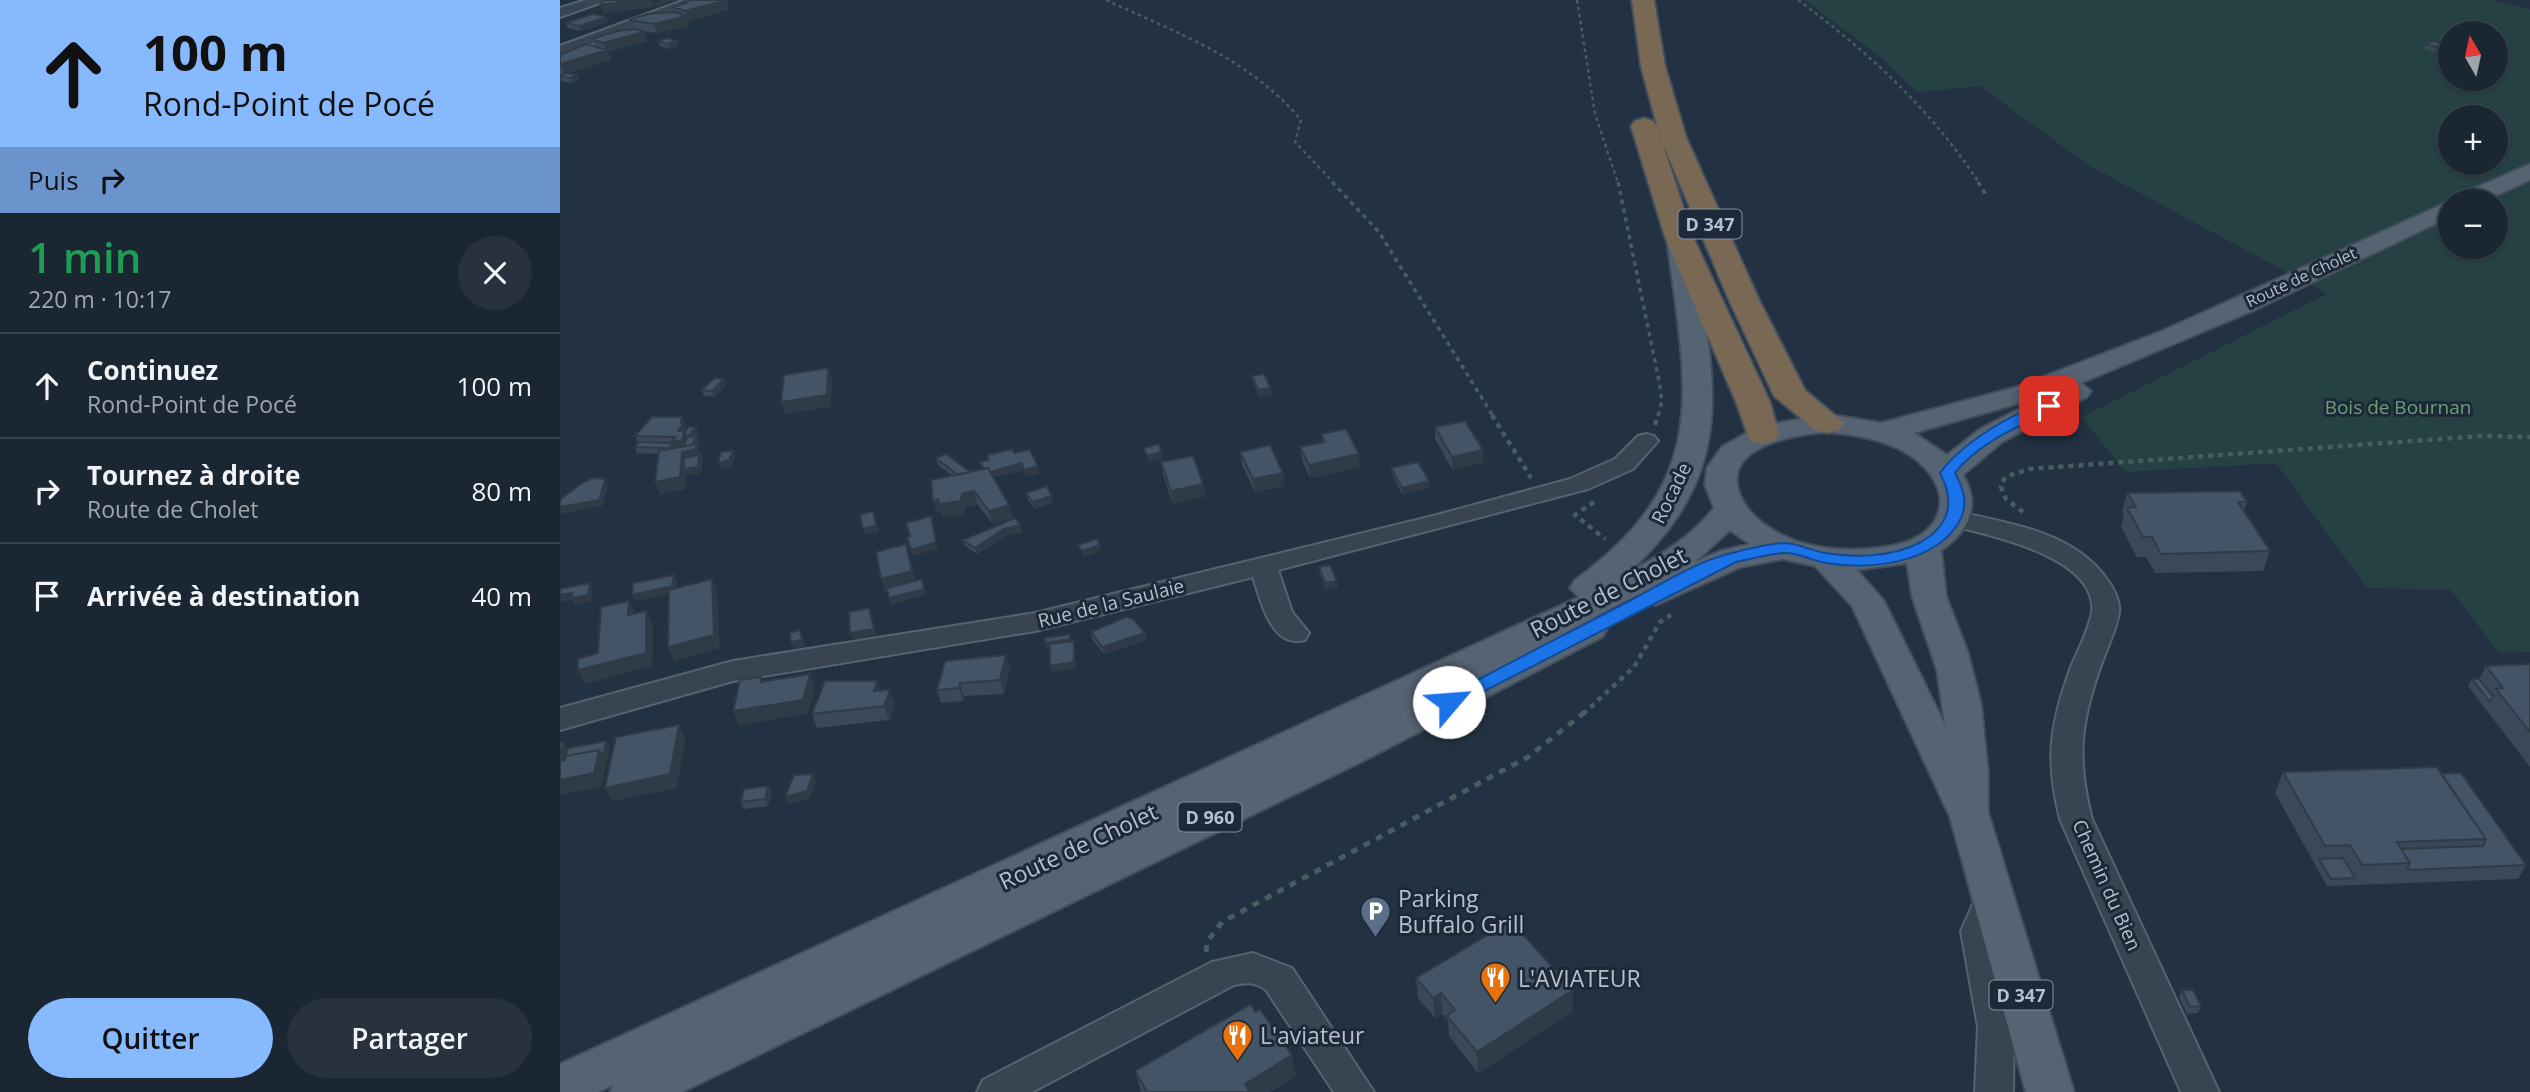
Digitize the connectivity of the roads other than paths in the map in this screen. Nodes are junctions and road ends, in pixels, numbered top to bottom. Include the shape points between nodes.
1 (601, 0) edge
2 (698, 0) edge
3 (1621, 0) edge
4 (1643, 0) edge
5 (560, 13) edge
6 (560, 51) edge
7 (2530, 171) edge
8 (2491, 189) edge
9 (2438, 214) edge
10 (1679, 237) junction
11 (2151, 346) junction
12 (1827, 423) junction
13 (1881, 432) junction
14 (1762, 434) junction
15 (1646, 441) road end
16 (1948, 473) junction
17 (1730, 508) junction
18 (1954, 519) junction
19 (1924, 547) junction
20 (1786, 548) junction
21 (1826, 558) junction
22 (1263, 566) junction
23 (1295, 634) dead end
24 (1475, 658) junction
25 (560, 719) edge
26 (1970, 817) junction
27 (1992, 898) junction
28 (560, 1087) edge
29 (634, 1092) edge
30 (996, 1092) edge
31 (1355, 1092) edge
32 (1994, 1092) edge
33 (2050, 1092) edge
34 (2200, 1092) edge

1 - 5 street
2 - 6 street
3 - 10 highway, Rocade / D 347 via 1636,95
4 - 12 highway, D 347 via 1653,66 1673,137 1791,396
7 - 8 main road
9 - 11 main road, Route de Cholet
10 - 14 highway, Rocade / D 347 via 1754,402
10 - 24 main road, Rocade via 1699,419 1688,461 1667,509 1642,543 1611,570
11 - 13 main road, Route de Cholet via 2001,399
11 - 16 main road, Route de Cholet via 1990,436
12 - 13 main road
12 - 14 main road
13 - 16 main road via 1920,449
14 - 17 main road via 1742,444 1722,474 1722,491
15 - 22 street, Rue de la Saulaie via 1624,464 1579,484
16 - 18 main road via 1956,488
17 - 20 main road via 1763,537
17 - 24 main road, Route de Cholet / D 960 via 1708,537 1679,557 1579,611
18 - 19 main road
18 - 34 street, Chemin du Bien via 2044,544 2089,572 2103,591 2106,610 2069,723 2064,756 2068,786 2076,819
19 - 21 main road via 1861,560
19 - 26 main road, D 347 via 1924,588 1947,642 1961,702
20 - 21 main road
20 - 29 main road, Route de Cholet / D 960 via 1744,554 1715,565 1391,730
21 - 26 main road, D 347 via 1867,601
22 - 23 street via 1279,615
22 - 25 street, Rue de la Saulaie via 1035,622 733,671
24 - 28 main road, Route de Cholet / D 960
26 - 27 main road, D 347
27 - 32 street via 1978,931 1996,1027
27 - 33 main road, D 347
30 - 31 lane via 1240,967 1268,970 1279,979

